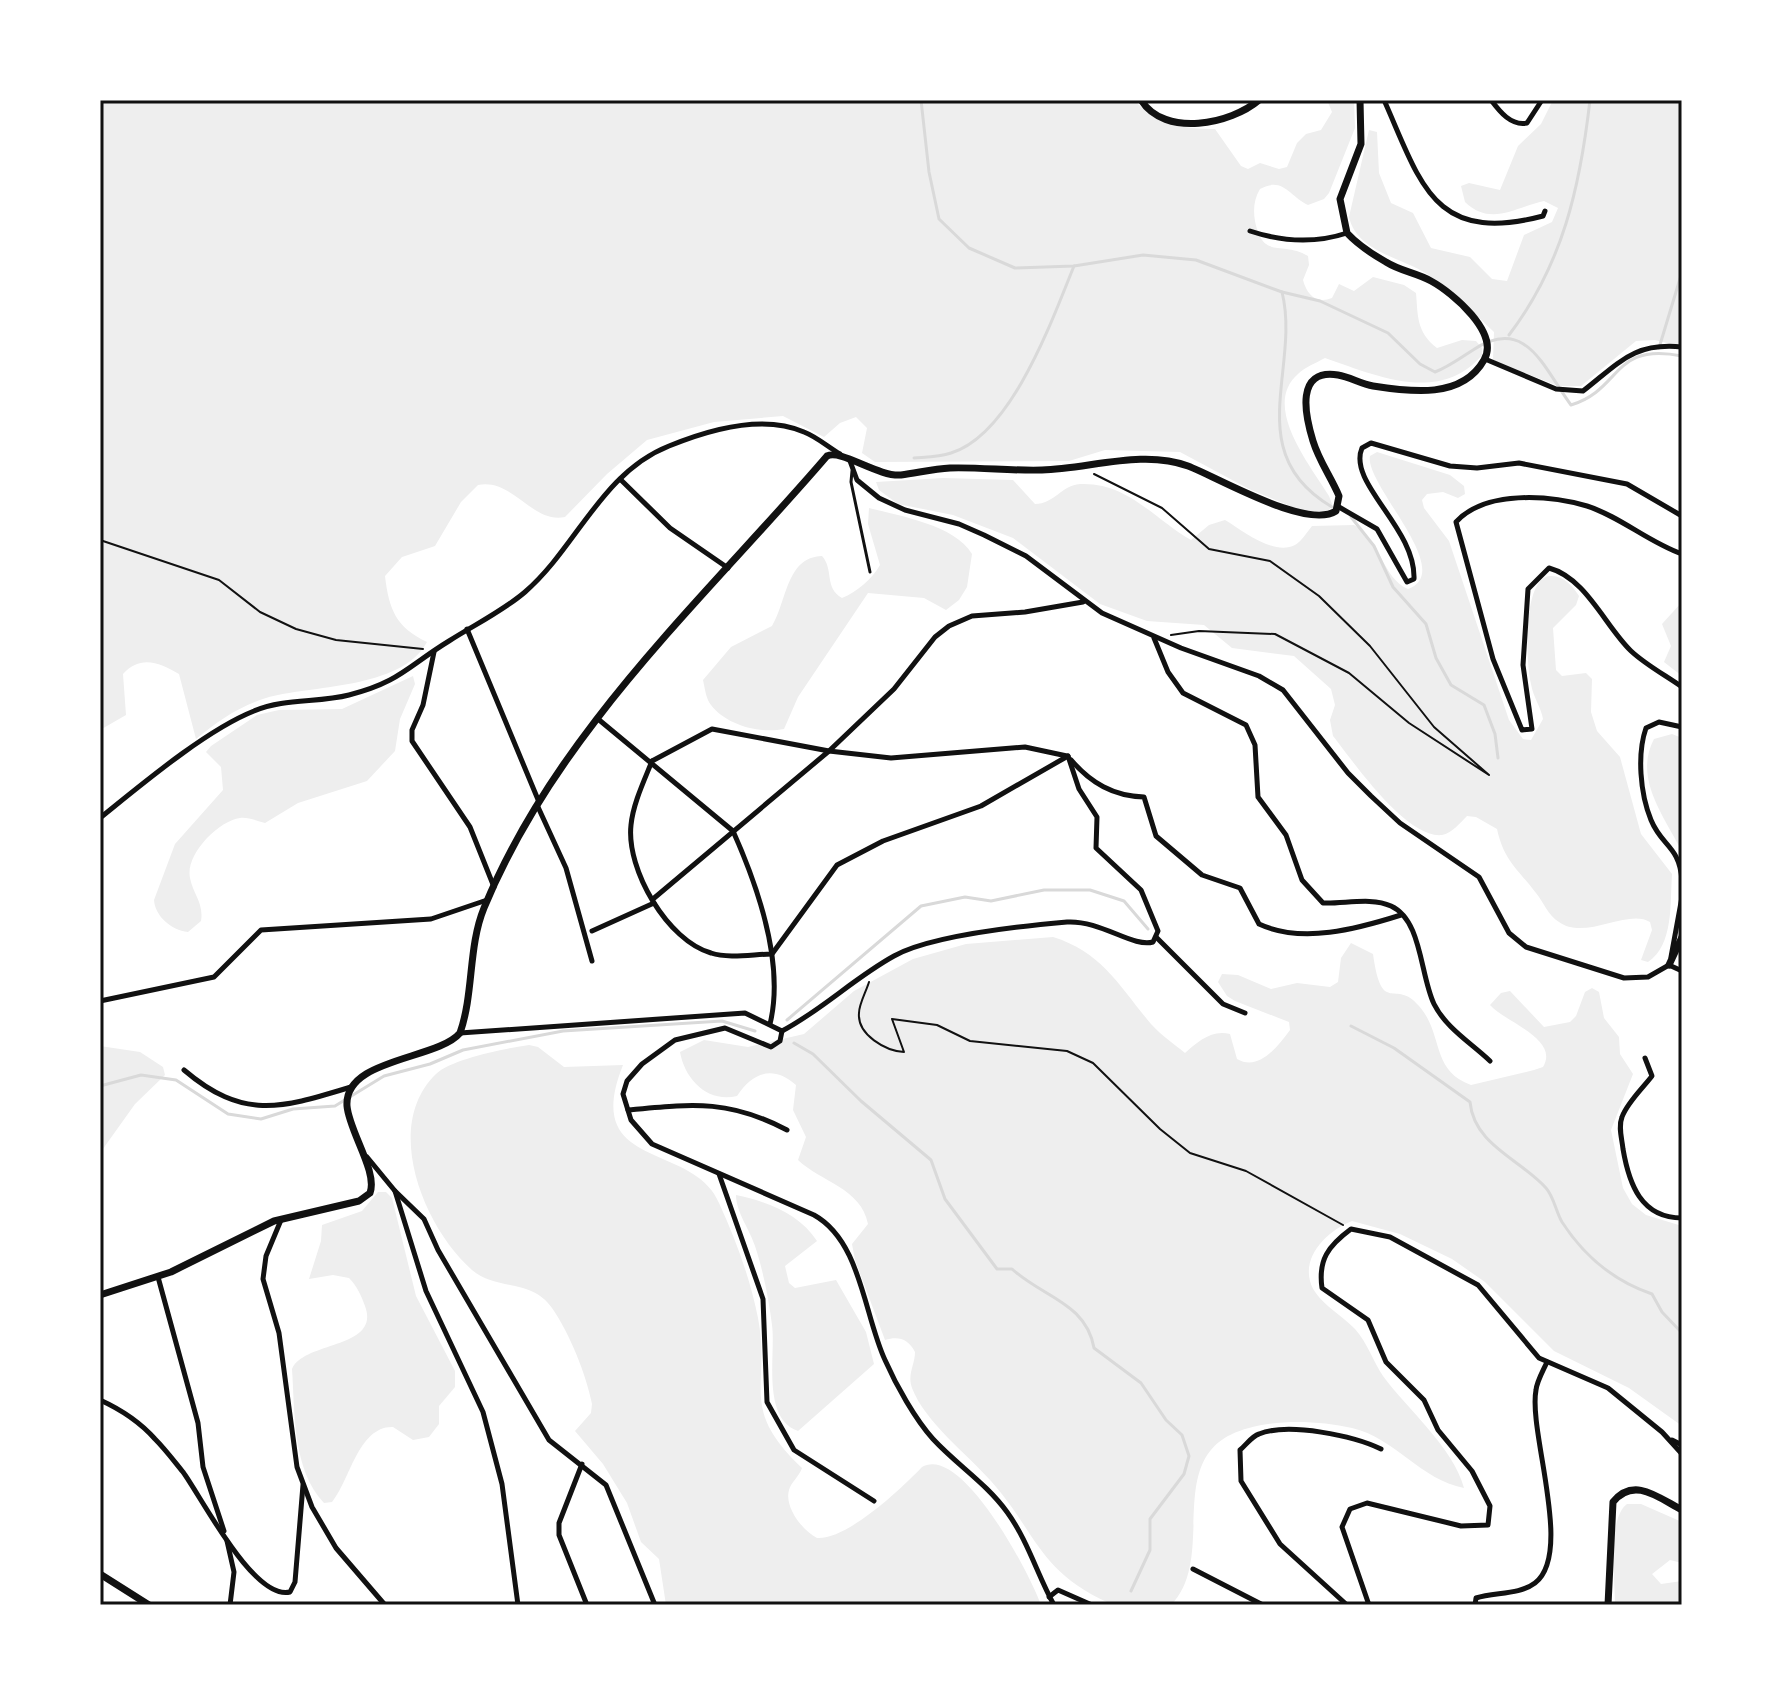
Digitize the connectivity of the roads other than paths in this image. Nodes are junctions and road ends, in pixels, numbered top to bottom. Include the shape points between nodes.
1 (1141, 100) edge
2 (1259, 100) edge
3 (1360, 100) edge
4 (1384, 100) edge
5 (1491, 100) edge
6 (1542, 100) edge
7 (1545, 211) dead end
8 (1250, 231) dead end
9 (1347, 233) junction
10 (1682, 347) edge
11 (1485, 359) junction
12 (841, 454) junction
13 (850, 461) junction
14 (852, 471) junction
15 (620, 479) junction
16 (1339, 507) junction
17 (1682, 516) edge
18 (1682, 554) edge
19 (728, 568) junction
20 (870, 572) dead end
21 (1084, 601) junction
22 (467, 629) junction
23 (1154, 637) junction
24 (435, 651) junction
25 (1682, 687) edge
26 (598, 719) junction
27 (1682, 727) edge
28 (829, 751) junction
29 (1068, 756) junction
30 (652, 761) junction
31 (539, 805) junction
32 (100, 818) edge
33 (733, 831) junction
34 (1682, 880) edge
35 (494, 887) junction
36 (1682, 897) edge
37 (487, 900) junction
38 (654, 901) junction
39 (1401, 915) junction
40 (592, 931) dead end
41 (1156, 937) junction
42 (1682, 937) edge
43 (772, 954) junction
44 (592, 961) dead end
45 (1669, 965) junction
46 (1682, 971) edge
47 (100, 1001) edge
48 (1245, 1013) dead end
49 (770, 1024) junction
50 (782, 1031) junction
51 (460, 1033) junction
52 (1645, 1058) dead end
53 (1490, 1061) dead end
54 (184, 1070) dead end
55 (349, 1095) junction
56 (628, 1110) junction
57 (787, 1130) dead end
58 (359, 1147) junction
59 (719, 1174) junction
60 (395, 1191) junction
61 (1682, 1218) edge
62 (282, 1219) junction
63 (158, 1277) junction
64 (100, 1295) edge
65 (1547, 1362) junction
66 (100, 1400) edge
67 (1671, 1440) junction
68 (1682, 1445) edge
69 (1381, 1449) dead end
70 (1682, 1454) edge
71 (582, 1464) junction
72 (303, 1484) junction
73 (874, 1501) dead end
74 (1682, 1510) edge
75 (227, 1539) junction
76 (1193, 1569) dead end
77 (100, 1574) edge
78 (1049, 1597) junction
79 (149, 1605) edge
80 (230, 1605) edge
81 (385, 1605) edge
82 (518, 1605) edge
83 (587, 1605) edge
84 (655, 1605) edge
85 (1054, 1605) edge
86 (1092, 1605) edge
87 (1263, 1605) edge
88 (1347, 1605) edge
89 (1369, 1605) edge
90 (1475, 1605) edge
91 (1608, 1605) edge

1 - 2 street via 1156,114 1205,122 1232,118
3 - 9 street via 1361,144 1340,199
4 - 7 street via 1416,174 1447,212 1507,224 1543,216
5 - 6 street via 1510,121 1520,124 1527,123
8 - 9 street via 1296,241
9 - 11 street via 1385,262 1430,281 1470,315 1486,333
10 - 11 street via 1655,344 1635,350 1583,391 1556,389
11 - 16 street via 1458,384 1435,391 1372,386 1329,374 1310,383 1304,398 1307,418
12 - 13 street
12 - 15 street via 806,432 754,424 667,447
12 - 19 street via 827,456
13 - 14 street
13 - 16 street via 899,475 949,468 1042,470 1164,461 1309,514 1329,515
14 - 20 lane
14 - 21 street via 879,498 959,524 1026,556
15 - 19 street via 670,528
15 - 22 street via 525,592
16 - 17 street via 1377,529 1407,582 1414,579 1410,549 1358,463 1362,448 1371,443 1450,466 1519,463 1627,484
18 - 25 street via 1600,512 1569,503 1510,499 1475,508 1456,522 1493,659 1522,730 1532,729 1523,673 1528,589 1549,568 1589,600 1632,652
19 - 26 street
21 - 23 street
21 - 28 street via 972,616 949,626
22 - 24 street
22 - 31 street
23 - 39 street via 1183,693 1236,717 1252,735 1258,797 1286,835 1312,893 1323,903 1389,905
23 - 45 street via 1283,690 1371,796 1400,823 1479,877 1509,933 1526,947 1624,978 1648,977
24 - 32 street via 376,688 279,703 244,715
24 - 35 street via 412,741 470,827
26 - 30 street
26 - 31 street
27 - 34 street via 1659,722 1646,728 1639,749 1651,821 1680,859
28 - 29 street via 891,758 1025,747
28 - 30 street via 712,729
28 - 33 street
29 - 39 street via 1104,788 1144,797 1156,836 1202,875 1240,888 1259,924 1297,935
29 - 41 street via 1079,789 1097,817 1096,848 1141,890
29 - 43 street via 981,806 883,841 837,865
30 - 33 street
30 - 38 street via 631,826 635,861
31 - 35 street
31 - 44 street via 566,868
33 - 38 street
33 - 43 street
35 - 37 street
36 - 45 street
37 - 47 street via 431,919 261,930 214,977
37 - 51 street
38 - 40 street via 619,923
38 - 43 street via 674,934 711,954
39 - 53 street via 1408,920 1422,972 1444,1020
41 - 48 street via 1223,1004
41 - 50 street via 1143,945 1086,921 943,941 898,954
42 - 45 street
43 - 49 street
45 - 46 street
49 - 50 street
49 - 51 street via 745,1013
50 - 56 street via 780,1041 771,1047 725,1028 675,1040 627,1081 623,1094
51 - 55 street via 443,1045 375,1070
52 - 61 street via 1652,1076 1620,1124 1626,1163 1633,1191 1666,1218
54 - 55 street via 246,1107
55 - 58 street via 349,1125
56 - 57 street via 694,1103 754,1113
56 - 59 street via 652,1144
58 - 60 street
58 - 62 street via 372,1184 366,1197
59 - 73 street via 763,1299 767,1402 794,1450
59 - 78 street via 814,1215 835,1230 852,1263 885,1361 932,1438 1007,1512
60 - 71 street via 424,1219 549,1440
60 - 82 street via 426,1291 483,1412 502,1484
62 - 63 street
62 - 72 street via 266,1256 263,1279 279,1333
63 - 64 street
63 - 75 street via 198,1423 207,1482
65 - 67 street via 1608,1388
65 - 89 street via 1478,1285 1390,1237 1351,1229 1333,1242 1319,1266 1322,1288 1368,1320 1386,1362 1424,1400 1490,1506 1488,1525 1461,1526 1367,1503 1350,1509 1342,1527
65 - 90 street via 1535,1391 1550,1557 1539,1581 1524,1590 1476,1598
66 - 75 street via 128,1413 153,1437
67 - 68 street
67 - 70 street
69 - 88 street via 1358,1438 1288,1430 1258,1434 1240,1450 1241,1481 1280,1544
71 - 83 street via 559,1535
71 - 84 street via 606,1485
72 - 75 street via 290,1592 265,1585
72 - 81 street via 336,1548
74 - 91 street via 1639,1489 1629,1489 1613,1502
75 - 80 street via 234,1572
76 - 87 street
77 - 79 street
78 - 85 street
78 - 86 street via 1058,1590

